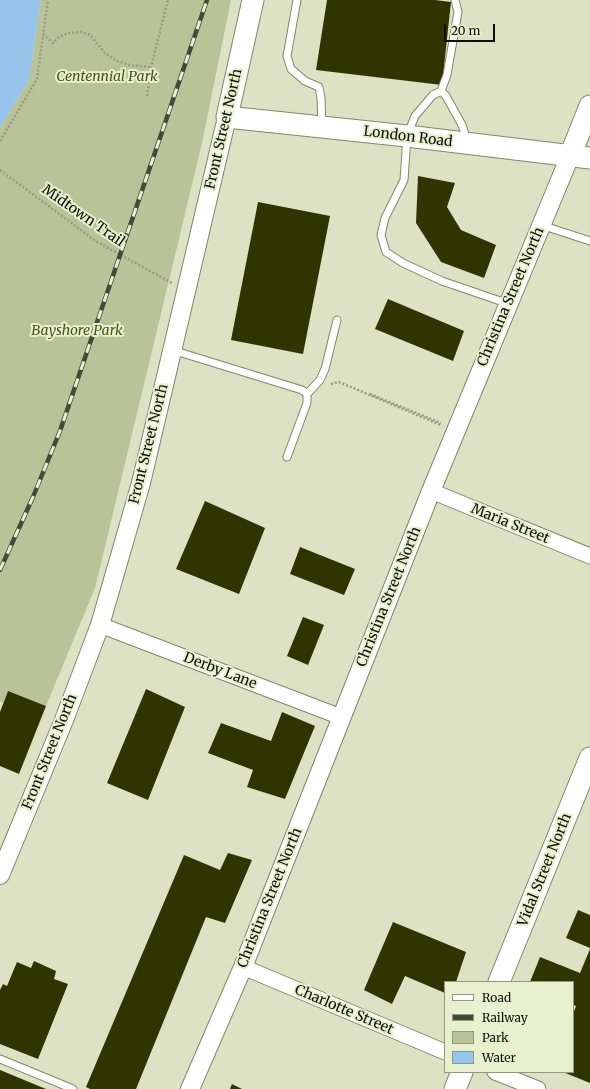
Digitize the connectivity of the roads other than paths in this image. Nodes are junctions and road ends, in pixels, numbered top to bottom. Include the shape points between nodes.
1 (252, 0) edge
2 (297, 0) edge
3 (455, 0) edge
4 (441, 91) junction
5 (590, 106) edge
6 (227, 117) junction
7 (322, 128) junction
8 (407, 136) junction
9 (468, 144) junction
10 (580, 157) edge
11 (541, 225) junction
12 (590, 241) edge
13 (509, 304) junction
14 (337, 320) dead end
15 (172, 350) junction
16 (307, 396) junction
17 (287, 457) dead end
18 (431, 491) junction
19 (590, 556) edge
20 (100, 625) junction
21 (341, 717) junction
22 (590, 758) edge
23 (0, 875) edge
24 (243, 967) junction
25 (499, 981) edge
26 (444, 1052) edge
27 (0, 1059) edge
28 (462, 1073) edge
29 (498, 1073) edge
30 (73, 1089) edge
31 (190, 1089) edge
32 (455, 1089) edge
33 (538, 1089) edge

1 - 6 main road, Front Street North
2 - 7 lane via 286,56 291,69 305,81 318,87
3 - 4 lane via 458,12 447,75
4 - 8 lane via 433,95 420,110
4 - 9 lane via 454,109
5 - 10 main road, Christina Street North
6 - 7 main road, London Road
6 - 15 street, Front Street North
7 - 8 main road, London Road
8 - 9 main road, London Road
8 - 13 lane via 404,180 385,218 381,235 386,252 442,281
9 - 10 main road, London Road
10 - 11 street, Christina Street North
11 - 12 lane
11 - 13 street, Christina Street North
13 - 18 street, Christina Street North
14 - 16 lane via 325,369
15 - 16 lane via 302,390
15 - 20 street, Front Street North via 141,483
16 - 17 lane via 307,403
18 - 19 street, Maria Street
18 - 21 street, Christina Street North
20 - 21 street, Derby Lane
20 - 23 street, Front Street North
21 - 24 street, Christina Street North
22 - 25 main road, Vidal Street North
24 - 26 street, Charlotte Street
24 - 31 street, Christina Street North
27 - 30 lane
28 - 32 main road
29 - 33 street

